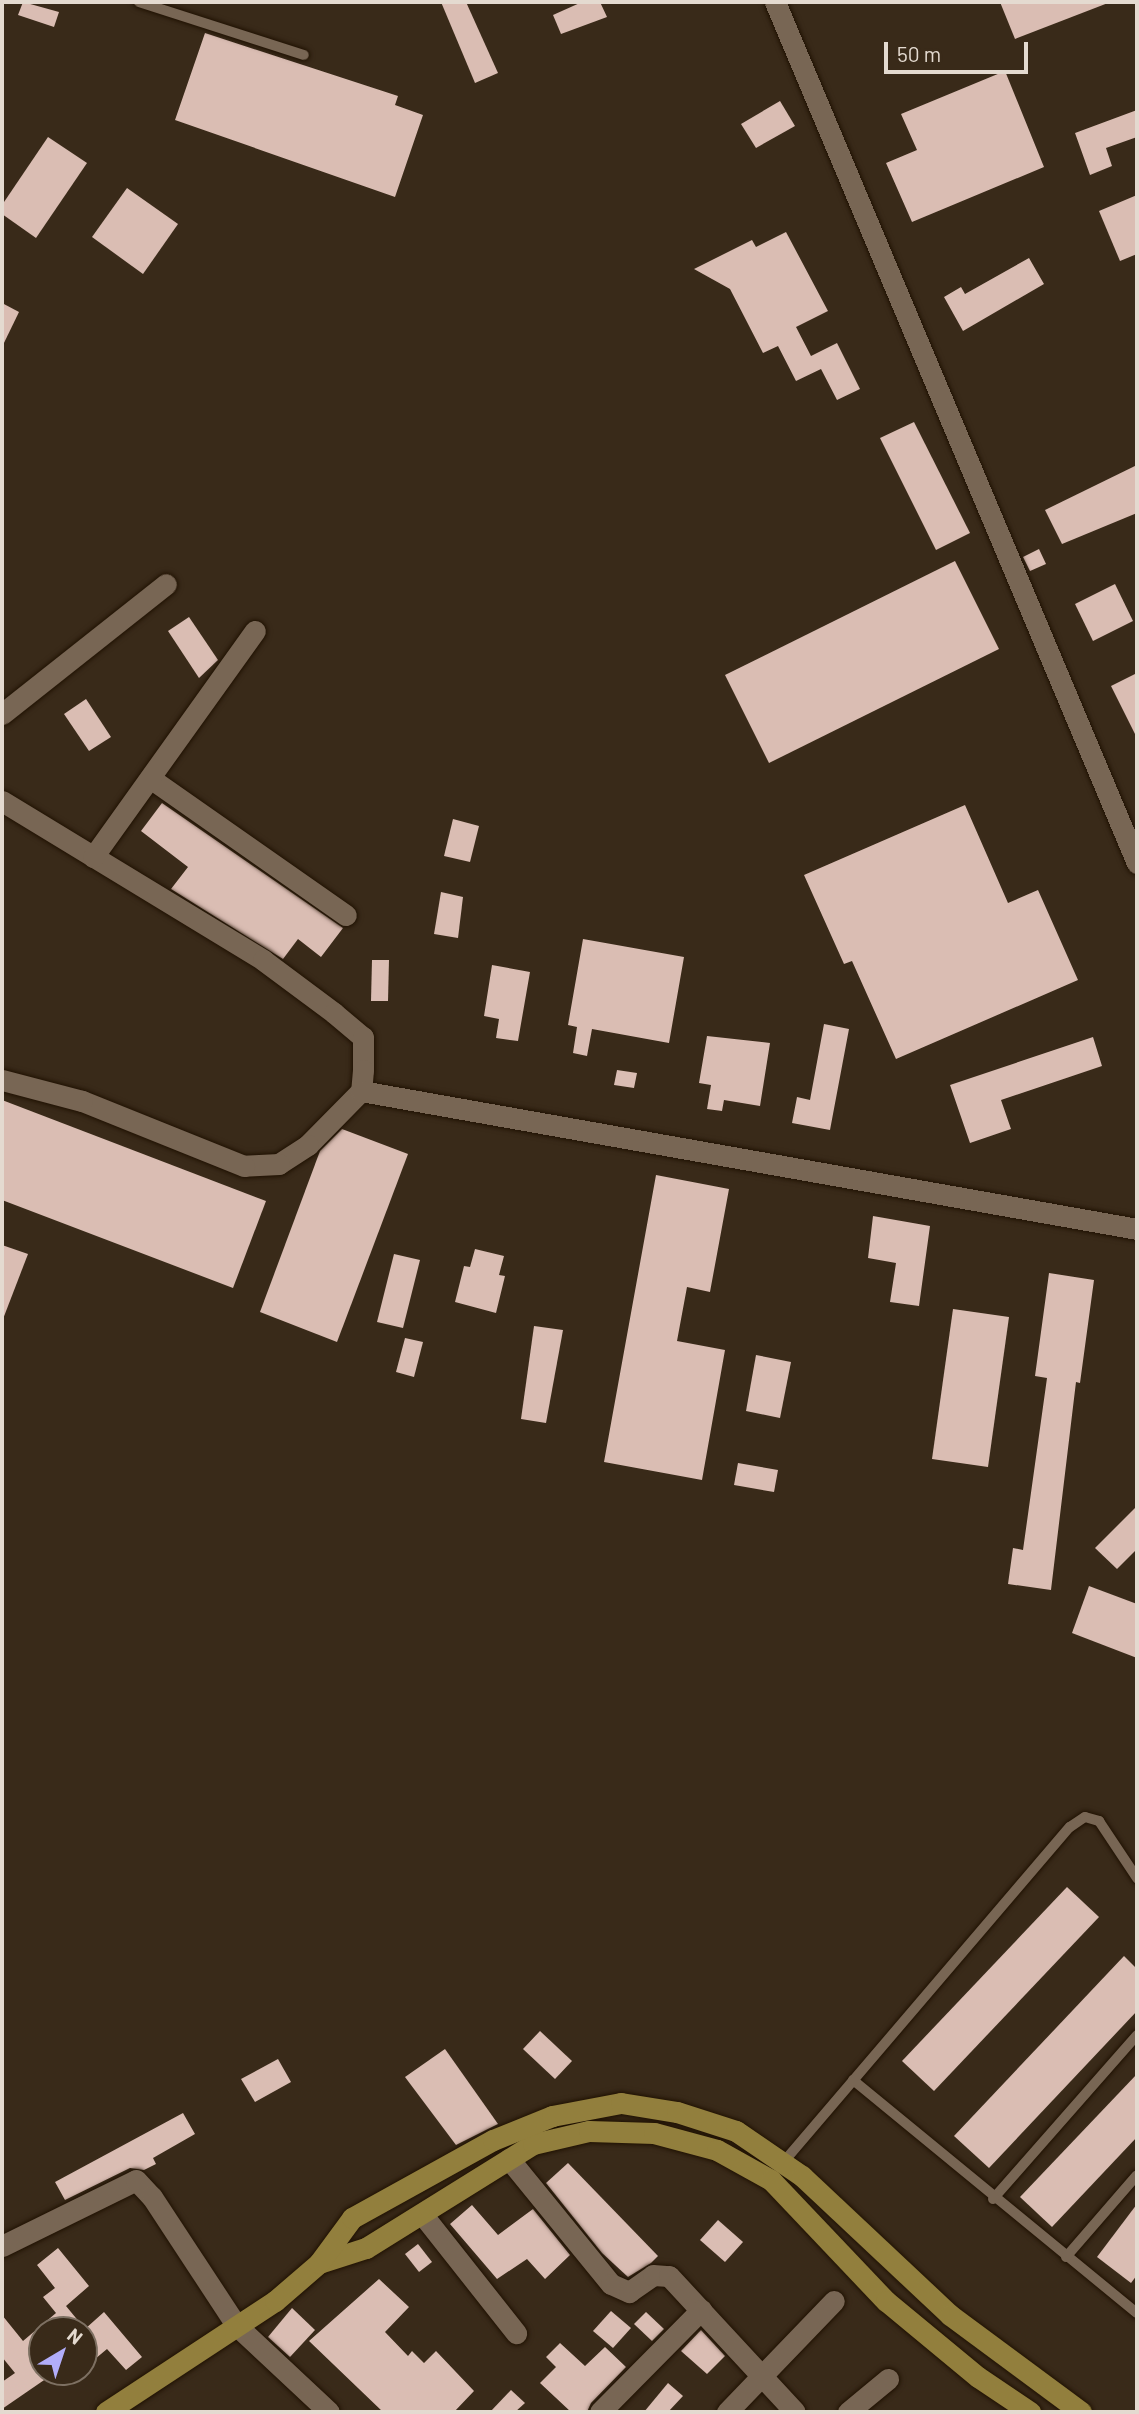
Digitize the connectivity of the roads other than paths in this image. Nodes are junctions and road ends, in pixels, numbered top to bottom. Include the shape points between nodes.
1 (139, 2) edge
2 (775, 2) edge
3 (304, 55) dead end
4 (166, 584) dead end
5 (255, 631) dead end
6 (2, 714) edge
7 (150, 778) junction
8 (2, 801) edge
9 (93, 857) junction
10 (1137, 863) edge
11 (346, 915) dead end
12 (2, 1080) edge
13 (361, 1091) junction
14 (1137, 1229) edge
15 (1137, 1878) edge
16 (1137, 2035) edge
17 (853, 2080) junction
18 (509, 2159) junction
19 (776, 2171) junction
20 (1137, 2175) edge
21 (993, 2199) junction
22 (422, 2214) junction
23 (2, 2246) edge
24 (1066, 2257) junction
25 (319, 2263) junction
26 (834, 2301) dead end
27 (701, 2310) junction
28 (1137, 2313) edge
29 (236, 2325) junction
30 (516, 2333) dead end
31 (762, 2377) junction
32 (888, 2379) dead end
33 (106, 2412) edge
34 (329, 2412) edge
35 (600, 2412) edge
36 (727, 2412) edge
37 (795, 2412) edge
38 (848, 2412) edge
39 (1030, 2412) edge
40 (1081, 2412) edge

1 - 3 lane
2 - 10 street
4 - 6 street
5 - 7 street
7 - 9 street
7 - 11 street
8 - 9 street
9 - 13 street via 263,960 363,1037
12 - 13 street via 82,1101 244,1166 279,1164 308,1145
13 - 14 street
15 - 17 lane via 1099,1821 1086,1817 1070,1828
16 - 21 lane
17 - 19 lane
17 - 21 lane
18 - 19 main road via 533,2144 589,2131 654,2133
18 - 22 main road
18 - 27 street via 620,2292 629,2292 661,2272
19 - 25 main road via 736,2131 677,2112 621,2103 552,2116 493,2140 352,2218
19 - 39 main road via 886,2301 978,2377
19 - 40 main road via 950,2315
20 - 24 lane
21 - 24 lane
22 - 25 main road via 366,2248
22 - 30 street
23 - 29 street via 136,2180 152,2196
24 - 28 lane
25 - 29 main road via 275,2301
26 - 31 street
27 - 31 street
27 - 35 street
29 - 33 main road
29 - 34 street
31 - 36 street
31 - 37 street
32 - 38 street

